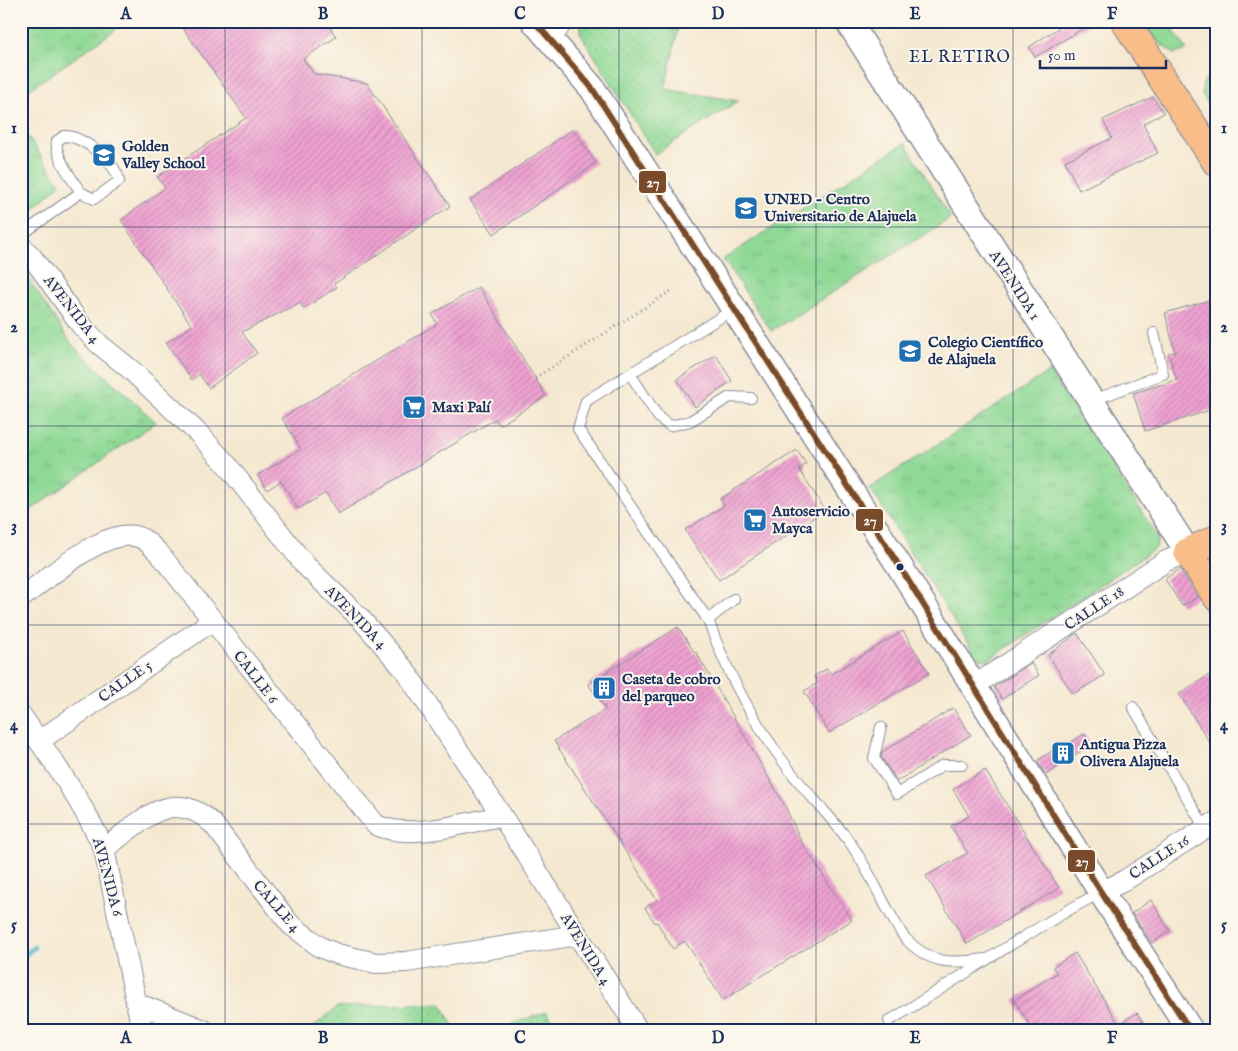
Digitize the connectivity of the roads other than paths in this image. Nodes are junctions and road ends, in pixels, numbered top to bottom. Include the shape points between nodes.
1 (526, 21) edge
2 (534, 21) edge
3 (848, 21) edge
4 (1125, 21) edge
5 (559, 30) edge
6 (1217, 163) edge
7 (81, 192) junction
8 (21, 234) edge
9 (21, 246) edge
10 (735, 309) junction
11 (1154, 333) dead end
12 (630, 374) junction
13 (751, 398) dead end
14 (1090, 401) junction
15 (1217, 539) edge
16 (1188, 552) junction
17 (1217, 597) edge
18 (21, 598) edge
19 (734, 599) dead end
20 (708, 620) junction
21 (212, 621) junction
22 (975, 685) junction
23 (1133, 706) dead end
24 (21, 714) edge
25 (881, 727) dead end
26 (39, 741) junction
27 (962, 765) dead end
28 (502, 816) junction
29 (1211, 824) edge
30 (104, 849) junction
31 (1101, 892) junction
32 (578, 935) junction
33 (985, 959) junction
34 (136, 1003) junction
35 (888, 1021) dead end
36 (142, 1030) edge
37 (204, 1030) edge
38 (638, 1030) edge
39 (1190, 1030) edge

1 - 5 street via 530,28
2 - 5 street
3 - 14 street, AVENIDA 1
4 - 6 main road
5 - 10 street via 587,81
7 - 7 lane via 94,199 119,181 118,175 89,145 77,138 64,136 57,141 59,158
7 - 8 lane
9 - 28 street, AVENIDA 4 via 99,344 200,435 305,565 388,650 419,690
10 - 12 lane
10 - 22 street
11 - 14 lane via 1163,374
12 - 13 lane via 659,418 670,426 690,421 730,397
12 - 20 lane via 586,401 578,429
14 - 16 street, AVENIDA 1
15 - 16 main road, CALLE 18
16 - 17 main road, AVENIDA 1
16 - 22 street, CALLE 18 via 1166,561
18 - 21 street, CALLE 6 via 97,544 115,536 129,535 142,538 159,553
19 - 20 lane
20 - 33 lane via 720,653 768,740 786,766 835,822 904,937 935,959 955,964
21 - 26 street, CALLE 5
21 - 28 street, CALLE 6 via 376,825 386,830 418,831
22 - 31 street
23 - 29 lane
24 - 26 street, AVENIDA 6
25 - 27 lane via 874,758 897,794 943,765
26 - 30 street, AVENIDA 6 via 92,823
28 - 32 street, AVENIDA 4
29 - 31 street, CALLE 16 via 1122,882
30 - 32 street, CALLE 4 via 154,812 170,806 200,811 290,924 320,947 356,960 406,962
30 - 34 street, AVENIDA 6
31 - 33 lane
31 - 39 street
32 - 38 street, AVENIDA 4
33 - 35 lane
34 - 36 street, AVENIDA 6
34 - 37 street

